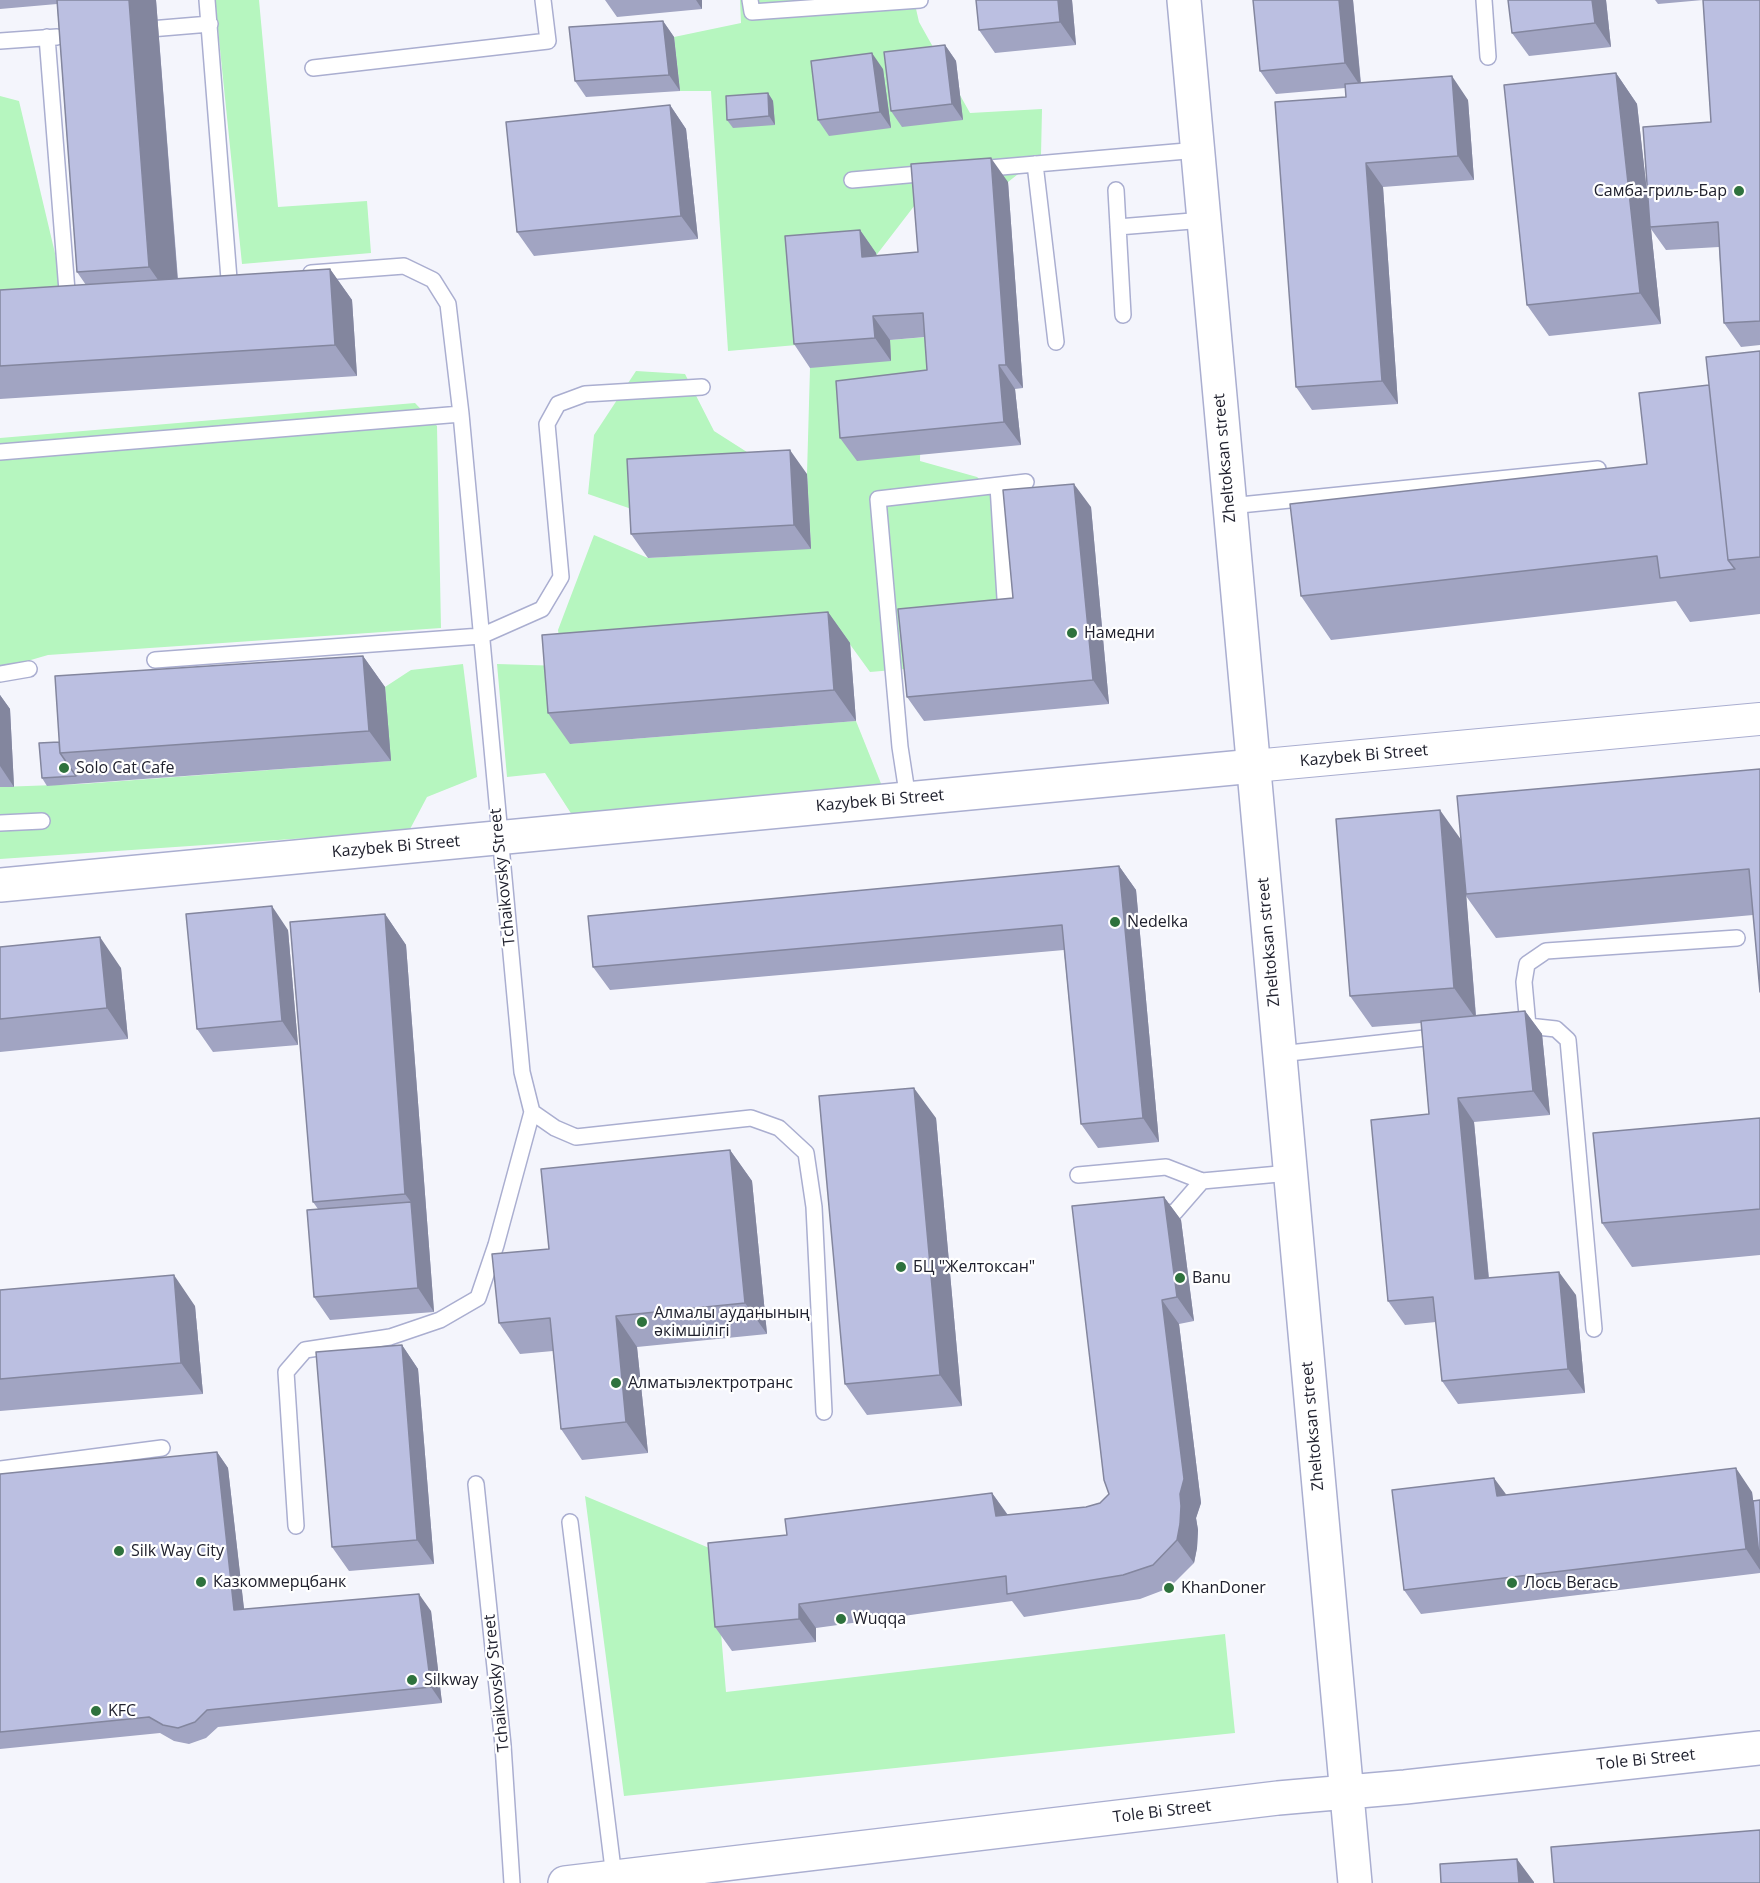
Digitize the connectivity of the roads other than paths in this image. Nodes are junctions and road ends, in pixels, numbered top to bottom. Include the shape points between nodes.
1 (207, 0) edge
2 (543, 0) edge
3 (750, 0) edge
4 (920, 0) edge
5 (1184, 0) edge
6 (1484, 0) edge
7 (210, 24) junction
8 (128, 31) edge
9 (70, 36) edge
10 (47, 38) junction
11 (0, 41) edge
12 (1488, 57) dead end
13 (313, 68) dead end
14 (1198, 150) junction
15 (1035, 164) junction
16 (967, 170) edge
17 (944, 172) edge
18 (852, 180) dead end
19 (1116, 190) dead end
20 (1204, 220) junction
21 (1118, 227) junction
22 (299, 273) edge
23 (229, 279) edge
24 (68, 291) edge
25 (1123, 315) dead end
26 (1056, 342) dead end
27 (702, 387) dead end
28 (461, 414) junction
29 (0, 452) edge
30 (1598, 469) edge
31 (1026, 482) dead end
32 (998, 486) junction
33 (1230, 506) junction
34 (1005, 598) edge
35 (481, 636) junction
36 (155, 660) dead end
37 (29, 669) dead end
38 (0, 674) edge
39 (1760, 719) edge
40 (1254, 766) junction
41 (908, 799) junction
42 (42, 821) dead end
43 (0, 823) edge
44 (499, 837) junction
45 (0, 885) edge
46 (1737, 938) dead end
47 (1528, 1026) junction
48 (1505, 1029) edge
49 (1457, 1034) edge
50 (1280, 1054) junction
51 (532, 1112) junction
52 (1290, 1173) junction
53 (1078, 1175) dead end
54 (1202, 1181) junction
55 (1140, 1215) edge
56 (1594, 1329) dead end
57 (824, 1412) dead end
58 (162, 1448) dead end
59 (0, 1469) edge
60 (476, 1484) dead end
61 (570, 1522) dead end
62 (296, 1527) dead end
63 (1760, 1748) edge
64 (1346, 1792) junction
65 (614, 1877) junction
66 (512, 1883) edge
67 (565, 1883) edge
68 (1355, 1883) edge

1 - 7 lane
2 - 13 lane via 548,40
3 - 4 lane via 752,12
5 - 14 main road, Zheltoksan street
6 - 12 lane
7 - 8 lane
7 - 23 lane
9 - 10 lane
10 - 11 lane
10 - 24 lane
14 - 15 lane
14 - 20 main road, Zheltoksan street
15 - 16 lane
15 - 26 lane
17 - 18 lane
19 - 21 lane
20 - 21 lane
20 - 33 main road, Zheltoksan street
21 - 25 lane
22 - 28 lane, Tchaikovsky Street via 404,266 432,280 448,304
27 - 35 lane via 585,394 558,404 547,424 561,577 542,609
28 - 29 lane
28 - 35 lane, Tchaikovsky Street
30 - 33 lane
31 - 32 lane
32 - 34 lane
32 - 41 lane via 878,500
33 - 40 main road, Zheltoksan street
35 - 36 lane
35 - 44 lane, Tchaikovsky Street
37 - 38 lane
39 - 40 street, Kazybek Bi Street
40 - 41 main road, Kazybek Bi Street
40 - 50 main road, Zheltoksan street
41 - 44 main road, Kazybek Bi Street
42 - 43 lane
44 - 45 main road, Kazybek Bi Street
44 - 51 lane, Tchaikovsky Street via 522,1072
46 - 47 lane via 1546,951 1527,964 1524,982
47 - 48 lane
47 - 56 lane via 1556,1029 1568,1040
49 - 50 lane
50 - 52 main road, Zheltoksan street
51 - 57 lane via 576,1137 751,1119 779,1128 806,1153 814,1208
51 - 62 lane via 478,1298 440,1320 390,1337 305,1350 286,1372
52 - 54 lane
52 - 64 main road, Zheltoksan street
53 - 54 lane via 1166,1167
54 - 55 lane via 1175,1212
58 - 59 lane
60 - 66 lane, Tchaikovsky Street via 503,1745
61 - 65 lane
63 - 64 main road, Tole Bi Street
64 - 65 main road, Tole Bi Street
64 - 68 main road, Zheltoksan street
65 - 67 main road, Tole Bi Street

